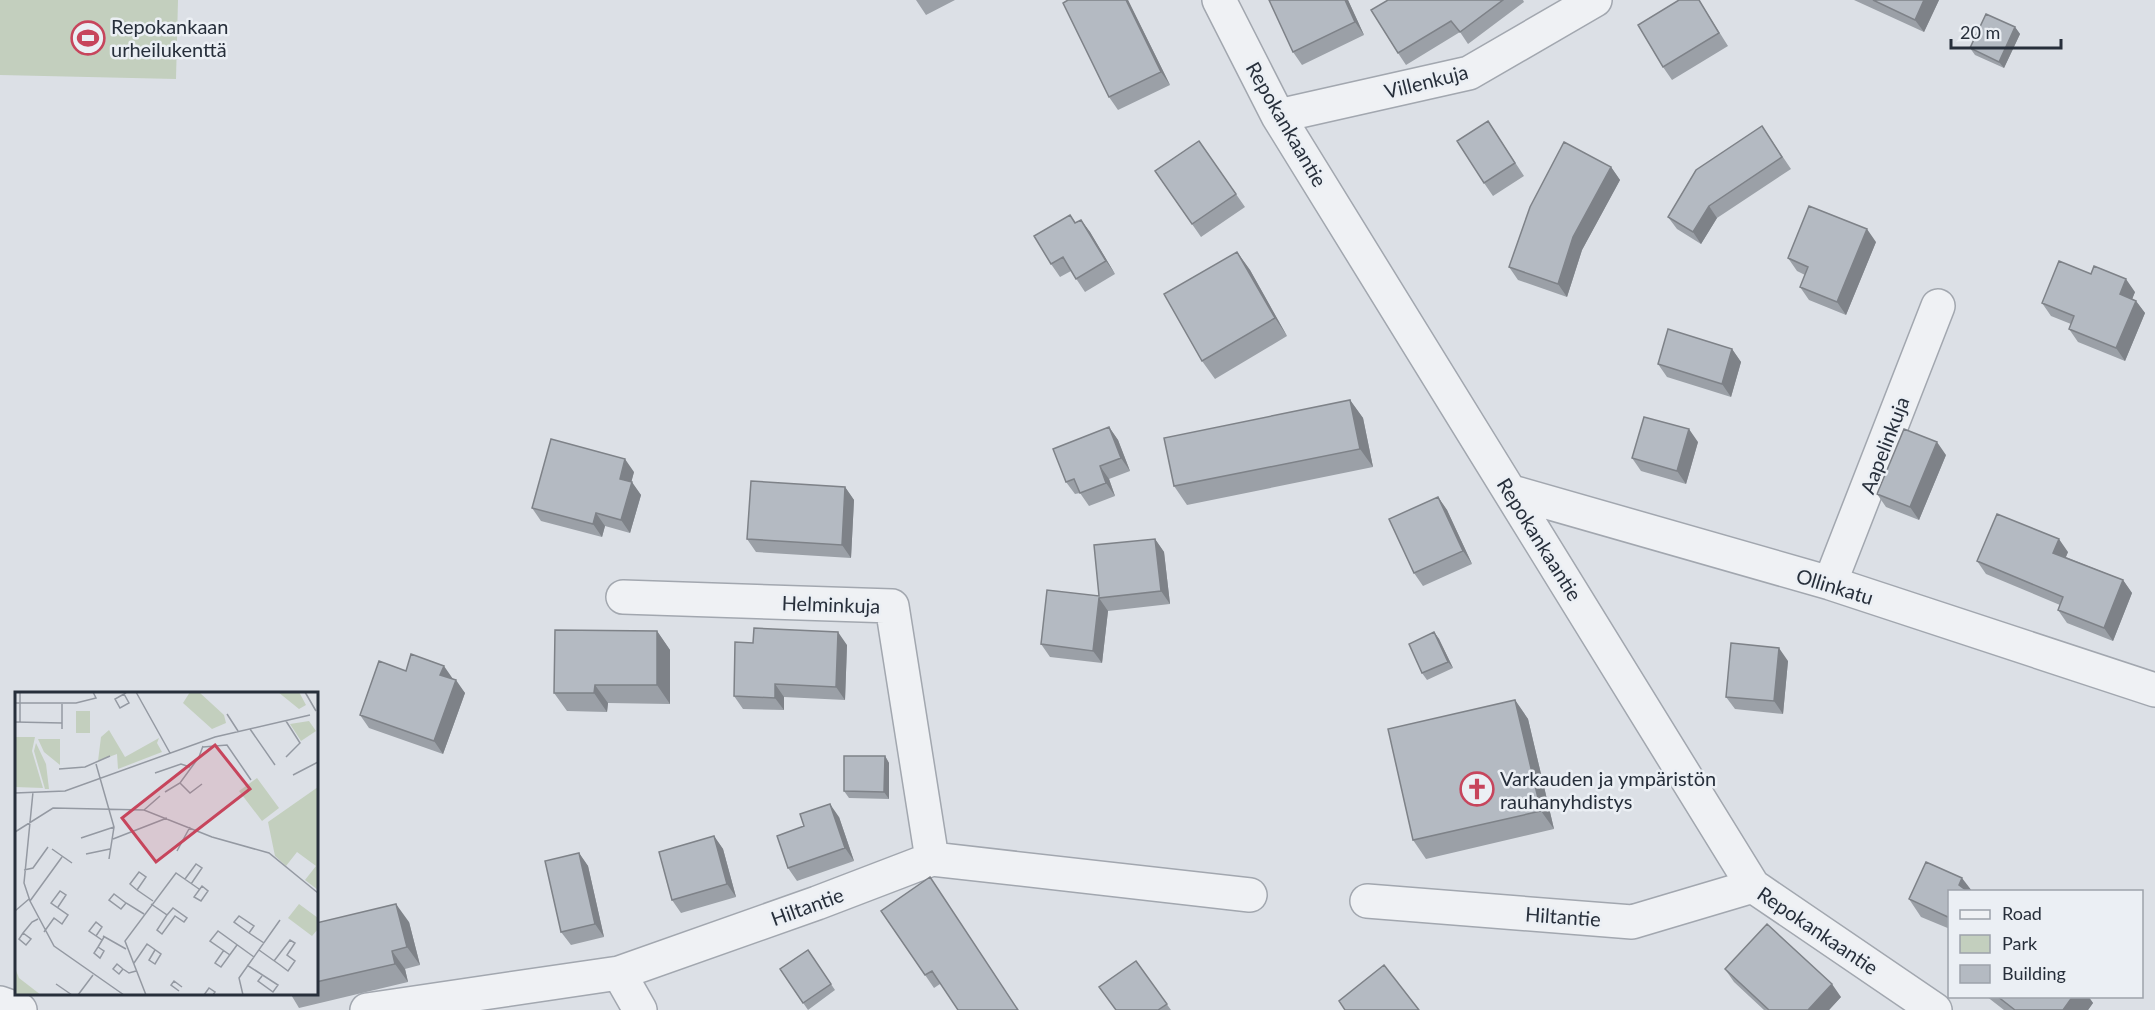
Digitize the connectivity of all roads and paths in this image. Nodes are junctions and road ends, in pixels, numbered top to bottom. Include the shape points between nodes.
1 (1219, 0) edge
2 (1595, 0) edge
3 (1278, 116) junction
4 (1938, 306) dead end
5 (1512, 492) junction
6 (1830, 583) junction
7 (623, 597) dead end
8 (2155, 690) edge
9 (932, 859) junction
10 (1753, 886) junction
11 (1250, 895) dead end
12 (1367, 901) dead end
13 (619, 973) junction
14 (0, 1003) edge
15 (20, 1010) edge
16 (367, 1010) edge
17 (640, 1010) edge
18 (1935, 1010) edge

1 - 3 street, Repokankaantie
2 - 3 street, Villenkuja via 1469,73
3 - 5 street, Repokankaantie
4 - 6 street, Aapelinkuja
5 - 6 street, Ollinkatu
5 - 10 street, Repokankaantie
6 - 8 street, Ollinkatu
7 - 9 street, Helminkuja via 892,606
9 - 11 street, Hiltantie
9 - 13 street, Hiltantie
10 - 12 street, Hiltantie via 1632,921
10 - 18 street, Repokankaantie
13 - 16 street, Hiltantie
13 - 17 street
14 - 15 street

